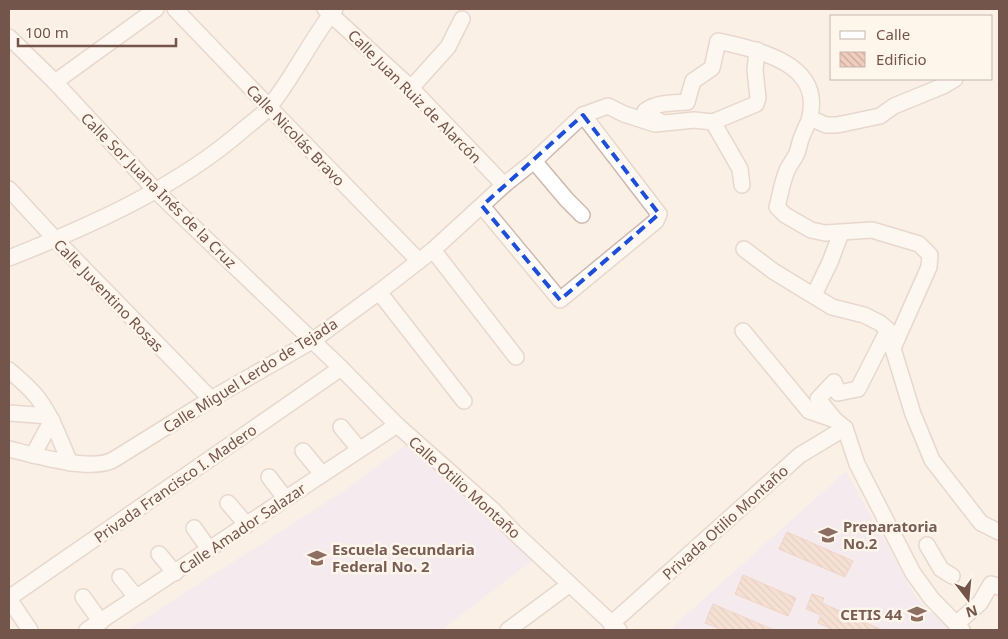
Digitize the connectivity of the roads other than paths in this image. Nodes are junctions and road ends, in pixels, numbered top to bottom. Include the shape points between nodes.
1 (156, 9) edge
2 (175, 9) edge
3 (330, 11) edge
4 (462, 18) dead end
5 (9, 37) edge
6 (758, 50) junction
7 (953, 80) edge
8 (55, 82) junction
9 (411, 88) junction
10 (269, 108) junction
11 (583, 115) junction
12 (810, 118) junction
13 (713, 122) junction
14 (663, 124) junction
15 (534, 161) junction
16 (504, 185) junction
17 (742, 185) dead end
18 (9, 189) edge
19 (156, 191) junction
20 (482, 206) junction
21 (582, 215) dead end
22 (841, 233) junction
23 (56, 240) junction
24 (744, 249) dead end
25 (433, 250) junction
26 (9, 258) edge
27 (419, 261) junction
28 (379, 292) junction
29 (814, 295) junction
30 (888, 330) junction
31 (743, 331) dead end
32 (312, 340) junction
33 (893, 348) junction
34 (516, 357) dead end
35 (341, 368) junction
36 (9, 370) edge
37 (211, 398) junction
38 (464, 401) dead end
39 (9, 414) edge
40 (51, 418) junction
41 (840, 424) junction
42 (398, 425) junction
43 (341, 427) dead end
44 (9, 449) edge
45 (359, 449) junction
46 (303, 451) dead end
47 (33, 455) junction
48 (70, 463) junction
49 (322, 474) junction
50 (269, 478) dead end
51 (285, 498) junction
52 (228, 503) dead end
53 (247, 525) junction
54 (194, 528) dead end
55 (999, 532) edge
56 (927, 545) dead end
57 (209, 549) junction
58 (159, 554) dead end
59 (938, 562) junction
60 (175, 573) junction
61 (913, 573) junction
62 (952, 576) dead end
63 (120, 577) dead end
64 (570, 584) junction
65 (999, 587) edge
66 (83, 597) dead end
67 (136, 597) junction
68 (9, 598) edge
69 (100, 622) junction
70 (615, 627) edge
71 (959, 627) edge
72 (30, 630) edge
73 (87, 630) edge
74 (508, 630) edge

1 - 8 street
2 - 10 street, Calle Nicolás Bravo
3 - 9 street, Calle Juan Ruiz de Alarcón
3 - 10 street
4 - 9 street via 448,46
5 - 8 street, Calle Sor Juana Inés de la Cruz
6 - 12 street via 779,60 808,84 813,98
6 - 13 street via 756,104
6 - 14 street via 718,41 712,68 693,81 687,102 662,104 645,111
7 - 12 street via 894,106 880,116 837,125 826,125
8 - 19 street, Calle Sor Juana Inés de la Cruz
9 - 16 street, Calle Juan Ruiz de Alarcón
10 - 19 street via 225,146
10 - 27 street, Calle Nicolás Bravo
11 - 14 street via 608,106 639,119
11 - 15 street, Calle Miguel Lerdo de Tejada
11 - 20 street via 659,214 656,221 560,300
12 - 22 street via 797,154 786,172 777,207 811,230
13 - 14 street via 694,120
13 - 17 street via 740,169
15 - 16 street, Calle Miguel Lerdo de Tejada
15 - 21 street
16 - 20 street, Calle Miguel Lerdo de Tejada
18 - 23 street, Calle Juventino Rosas
19 - 23 street
19 - 32 street, Calle Sor Juana Inés de la Cruz
20 - 25 street, Calle Miguel Lerdo de Tejada
22 - 29 street
22 - 33 street via 872,230 919,244 930,255 929,267
23 - 26 street
23 - 37 street, Calle Juventino Rosas
24 - 29 street
25 - 27 street, Calle Miguel Lerdo de Tejada
25 - 34 street
27 - 28 street, Calle Miguel Lerdo de Tejada
28 - 32 street, Calle Miguel Lerdo de Tejada
28 - 38 street
29 - 30 street via 832,307 864,315
30 - 33 street
30 - 41 street via 858,389 838,393 834,382 818,399
31 - 41 street via 808,411
32 - 35 street, Calle Otilio Montaño
32 - 37 street, Calle Miguel Lerdo de Tejada
33 - 55 street via 932,460 982,523
35 - 42 street, Calle Otilio Montaño
35 - 68 street, Privada Francisco I. Madero
36 - 40 street via 36,394
37 - 48 street, Calle Miguel Lerdo de Tejada via 109,462
39 - 40 street
40 - 47 street
40 - 48 street
41 - 61 street
41 - 70 street, Privada Otilio Montaño via 800,455
42 - 45 street, Calle Amador Salazar
42 - 64 street, Calle Otilio Montaño via 494,510
43 - 45 street
44 - 47 street, Calle Miguel Lerdo de Tejada
45 - 49 street, Calle Amador Salazar
46 - 49 street
47 - 48 street, Calle Miguel Lerdo de Tejada
49 - 51 street, Calle Amador Salazar
50 - 51 street
51 - 53 street, Calle Amador Salazar
52 - 53 street
53 - 57 street, Calle Amador Salazar
54 - 57 street
56 - 59 street
57 - 60 street, Calle Amador Salazar
58 - 60 street
59 - 61 street
59 - 62 street via 941,569
60 - 67 street, Calle Amador Salazar
61 - 71 street via 931,598
63 - 67 street
64 - 70 street, Calle Otilio Montaño
64 - 74 street
65 - 71 street via 991,584 980,603
66 - 69 street
67 - 69 street, Calle Amador Salazar
68 - 72 street
69 - 73 street, Calle Amador Salazar

